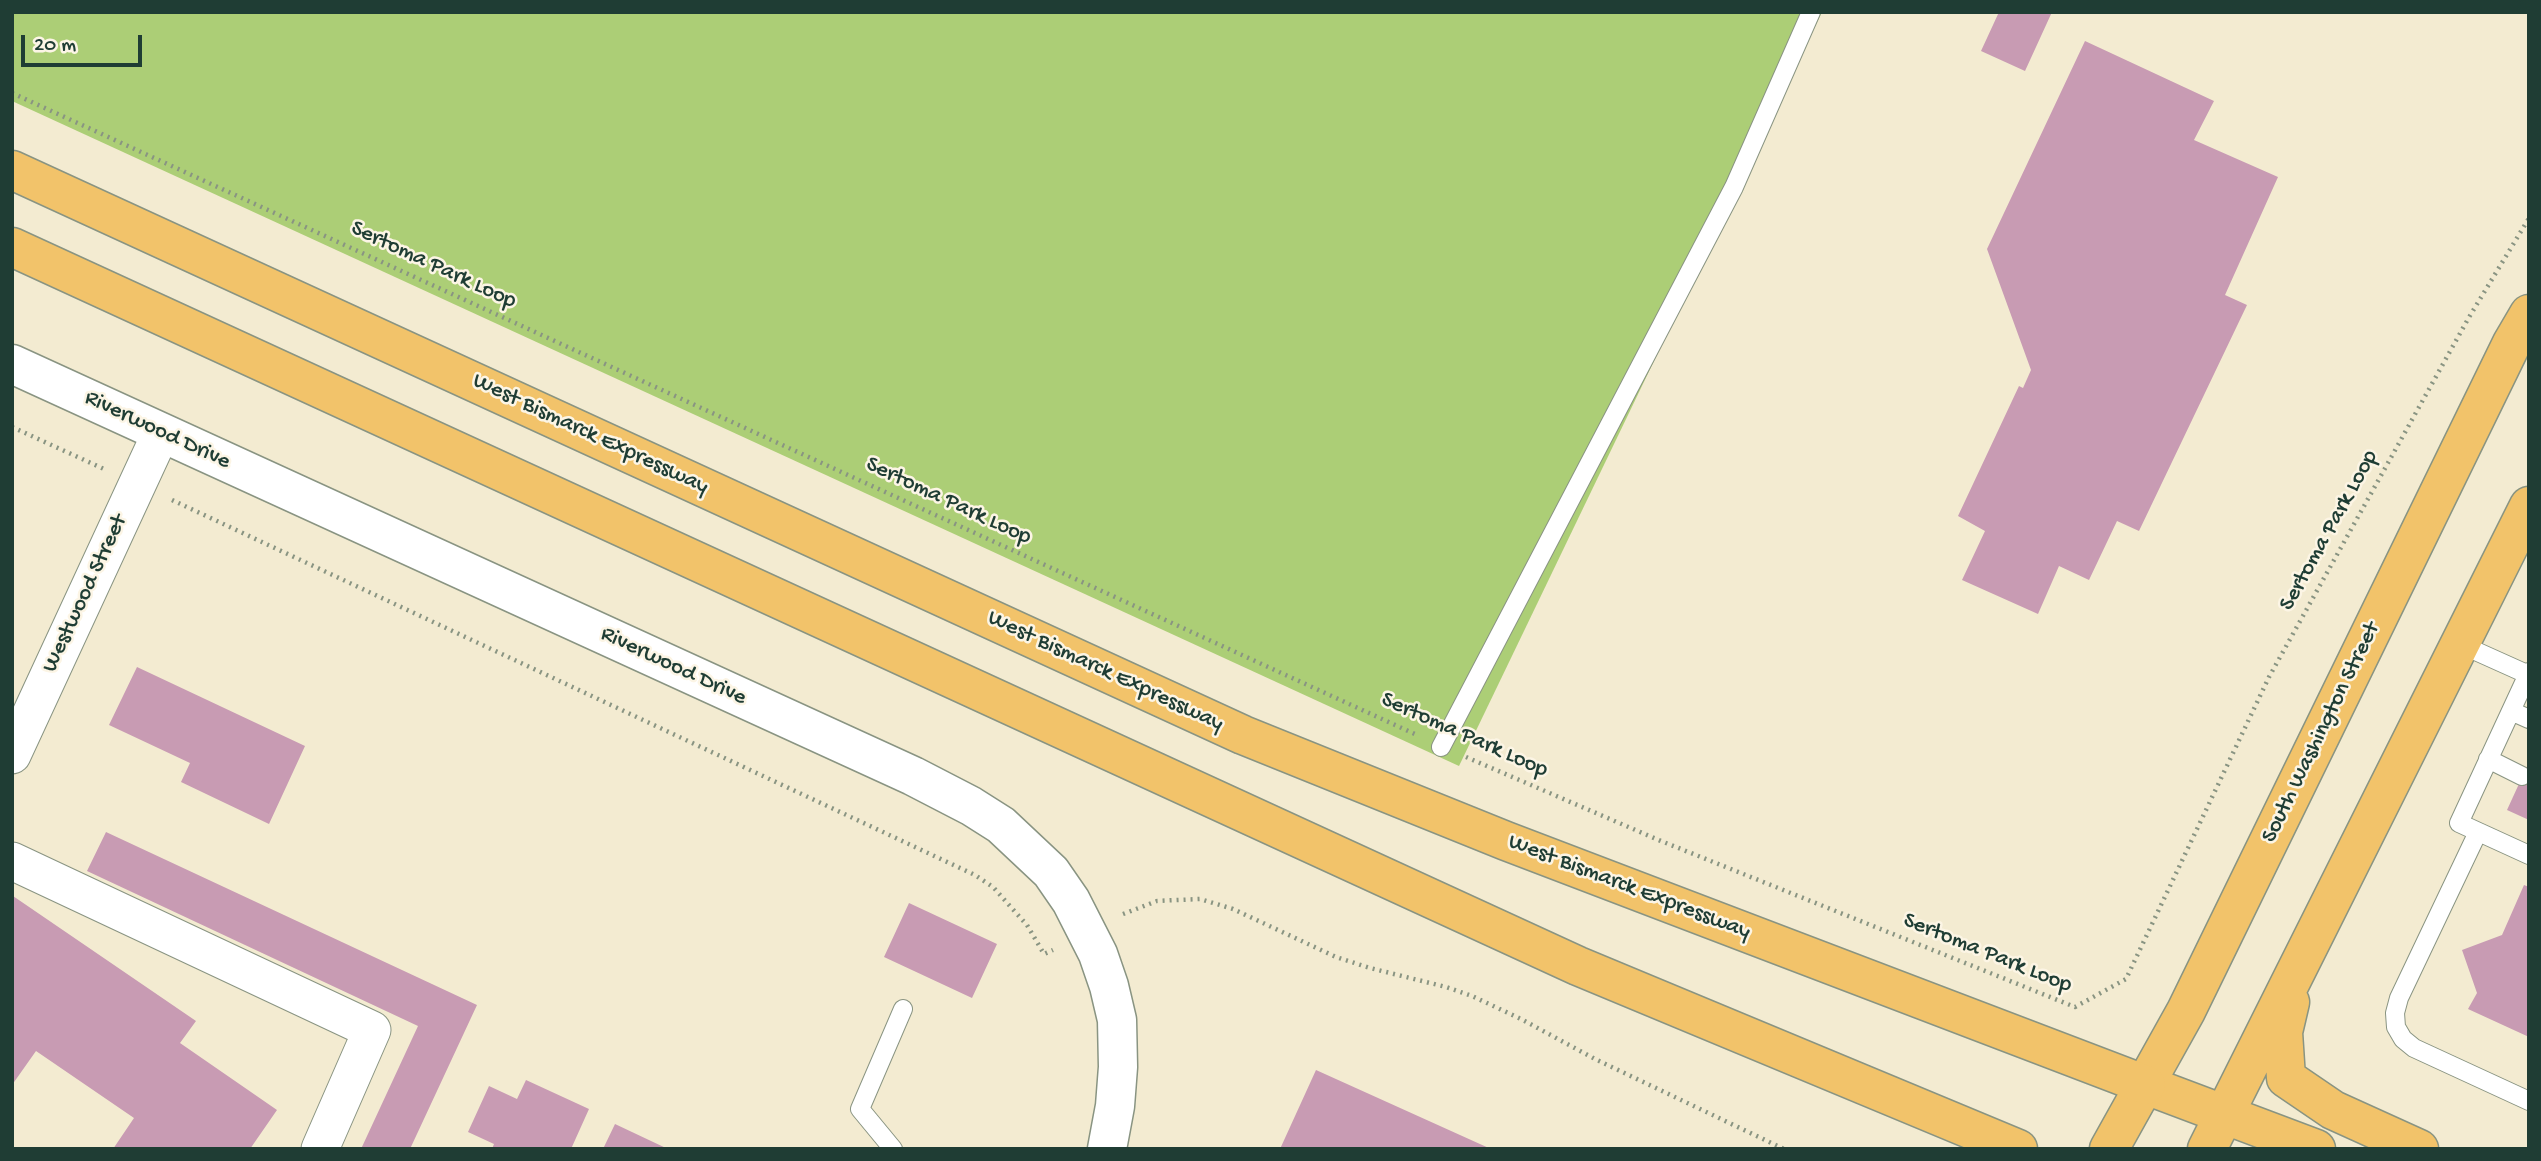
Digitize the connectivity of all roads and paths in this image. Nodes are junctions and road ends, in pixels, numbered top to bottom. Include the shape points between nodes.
1 (1811, 12) edge
2 (12, 93) edge
3 (12, 170) edge
4 (2529, 218) edge
5 (12, 247) edge
6 (2523, 336) edge
7 (12, 364) edge
8 (12, 427) edge
9 (161, 433) junction
10 (137, 484) junction
11 (2529, 506) edge
12 (2460, 644) junction
13 (2528, 674) edge
14 (2511, 711) junction
15 (2529, 719) edge
16 (1441, 747) junction
17 (12, 755) edge
18 (2488, 760) junction
19 (2522, 776) dead end
20 (2478, 831) junction
21 (2529, 855) edge
22 (12, 861) edge
23 (1087, 932) junction
24 (2299, 965) junction
25 (903, 1009) dead end
26 (2146, 1085) junction
27 (2529, 1101) edge
28 (2224, 1114) junction
29 (320, 1149) edge
30 (893, 1149) edge
31 (1107, 1149) edge
32 (1784, 1149) edge
33 (2018, 1149) edge
34 (2109, 1149) edge
35 (2207, 1149) edge
36 (2316, 1149) edge
37 (2419, 1149) edge

1 - 16 lane via 1734,187
2 - 16 path, Sertoma Park Loop
3 - 26 main road, West Bismarck Expressway via 1243,735 1506,841
4 - 16 path, Sertoma Park Loop via 2269,677 2126,979 2075,1007
5 - 33 main road via 1588,971
6 - 26 main road, South Washington Street
7 - 9 street, Riverwood Drive
8 - 10 path
9 - 10 street, Westwood Street
9 - 23 street, Riverwood Drive via 952,796 1001,825 1051,872
10 - 17 street, Westwood Street
10 - 23 path via 975,875 1009,905 1044,954
11 - 12 main road
12 - 13 lane
12 - 24 main road
13 - 14 lane
14 - 15 lane
14 - 18 lane
18 - 19 lane
18 - 20 lane via 2459,823
20 - 21 lane
20 - 27 lane via 2399,998 2396,1027 2414,1048
22 - 29 street via 372,1030
23 - 31 street, Riverwood Drive via 1117,1020 1115,1106
23 - 32 path via 1157,901 1200,899 1233,909 1336,957 1472,996
24 - 28 main road
24 - 37 main road via 2283,1032 2286,1078 2333,1111
25 - 30 lane via 860,1109
26 - 28 main road, West Bismarck Expressway
26 - 34 main road, South Washington Street
28 - 35 main road
28 - 36 main road, West Bismarck Expressway

